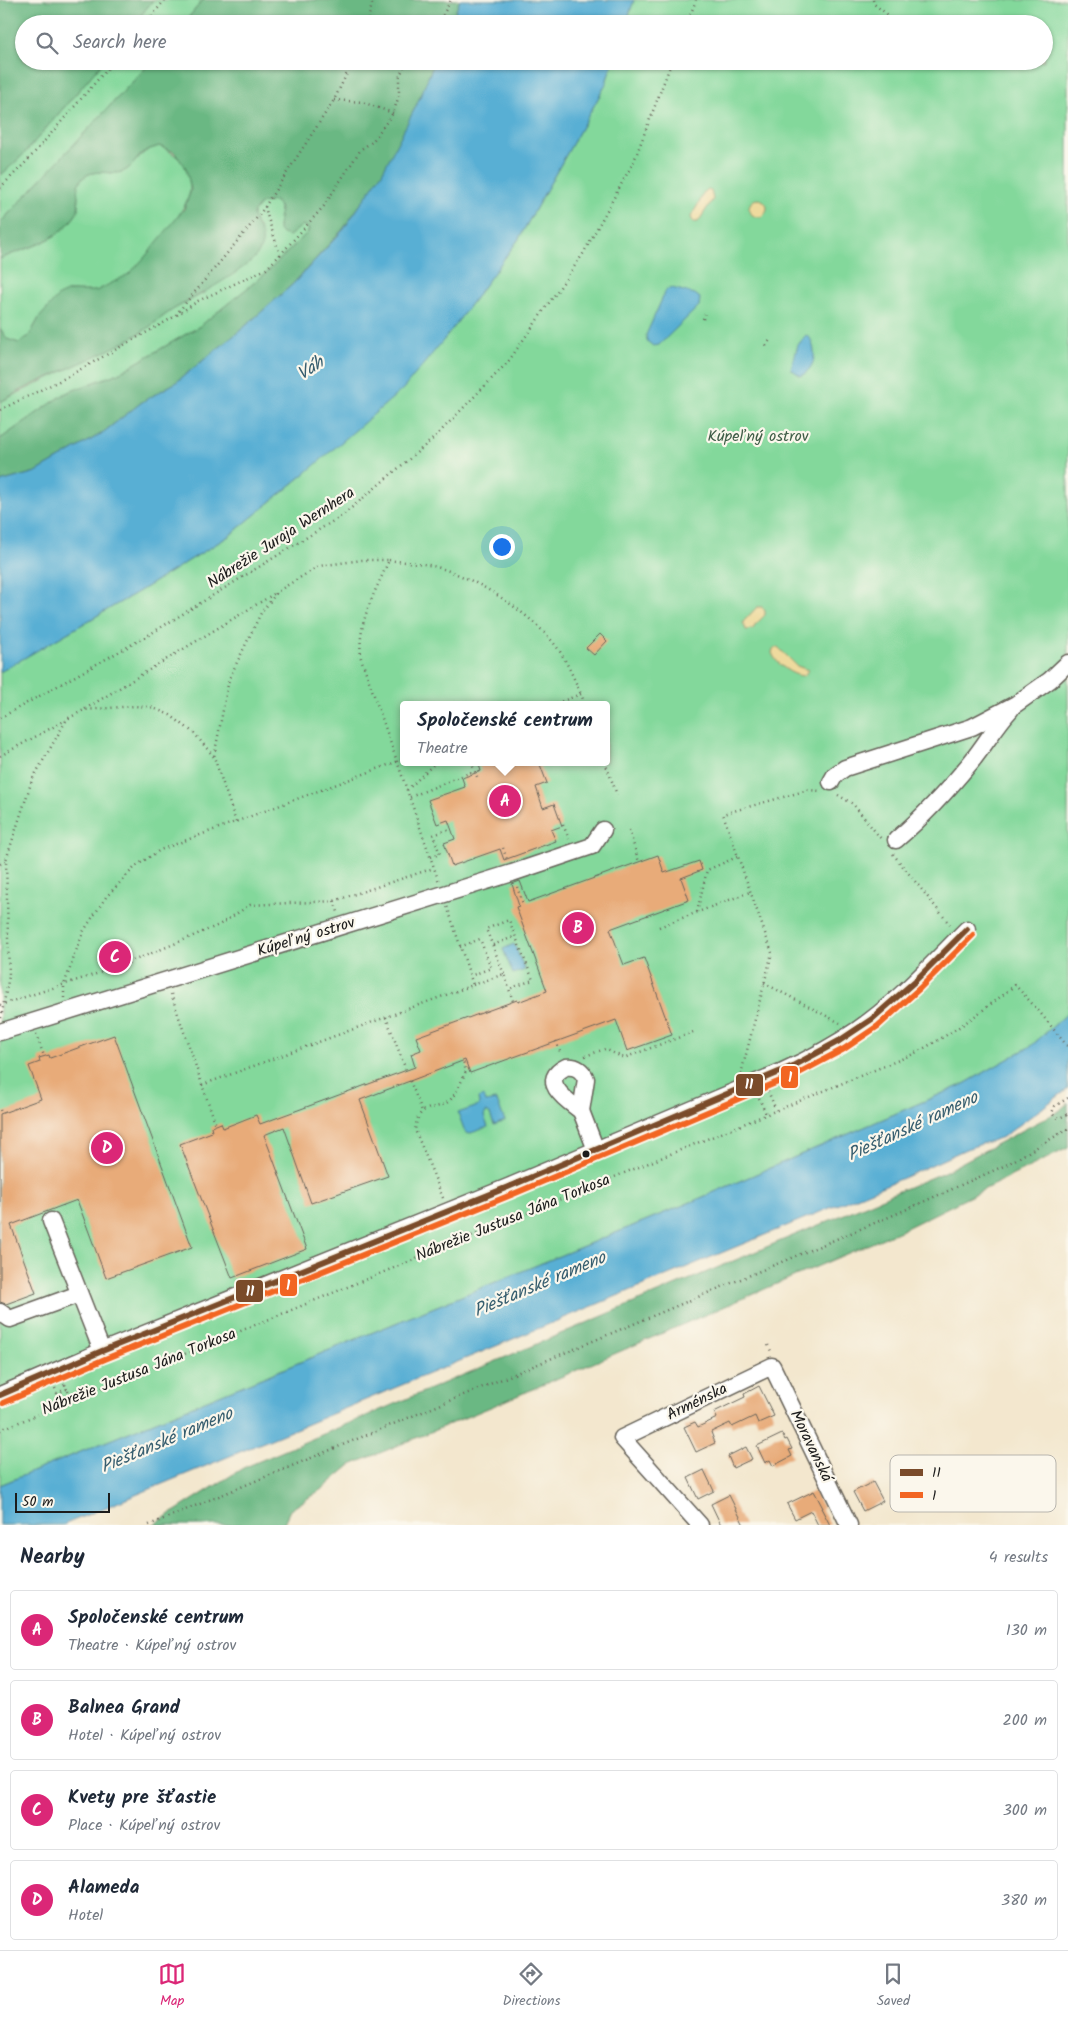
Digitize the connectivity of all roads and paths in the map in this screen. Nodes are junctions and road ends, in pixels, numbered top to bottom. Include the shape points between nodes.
1 (165, 0) edge
2 (372, 0) edge
3 (451, 0) edge
4 (696, 0) edge
5 (873, 0) edge
6 (152, 15) edge
7 (369, 15) edge
8 (443, 15) edge
9 (690, 15) edge
10 (888, 15) dead end
11 (106, 70) edge
12 (349, 70) edge
13 (403, 70) edge
14 (669, 70) edge
15 (334, 100) junction
16 (392, 113) junction
17 (0, 188) edge
18 (265, 206) junction
19 (280, 255) junction
20 (705, 314) dead end
21 (174, 317) junction
22 (703, 319) dead end
23 (770, 340) dead end
24 (766, 346) dead end
25 (0, 410) edge
26 (389, 560) junction
27 (278, 591) junction
28 (1068, 663) edge
29 (581, 694) junction
30 (563, 701) edge
31 (584, 701) edge
32 (1016, 704) junction
33 (84, 710) junction
34 (0, 718) edge
35 (67, 719) junction
36 (0, 756) edge
37 (214, 757) junction
38 (400, 760) edge
39 (397, 761) junction
40 (432, 766) edge
41 (472, 766) edge
42 (606, 766) edge
43 (474, 771) junction
44 (478, 779) dead end
45 (830, 789) junction
46 (407, 790) junction
47 (617, 795) dead end
48 (410, 797) junction
49 (236, 822) junction
50 (451, 828) dead end
51 (603, 830) dead end
52 (629, 830) dead end
53 (889, 844) junction
54 (431, 857) junction
55 (737, 857) junction
56 (6, 860) junction
57 (639, 862) dead end
58 (0, 864) edge
59 (434, 868) junction
60 (750, 892) junction
61 (443, 894) junction
62 (697, 912) junction
63 (659, 927) dead end
64 (961, 930) joint
65 (516, 936) junction
66 (492, 945) junction
67 (460, 947) junction
68 (504, 974) junction
69 (470, 976) junction
70 (166, 980) junction
71 (764, 983) junction
72 (64, 985) junction
73 (473, 985) junction
74 (509, 989) junction
75 (513, 1001) dead end
76 (5, 1004) junction
77 (0, 1005) edge
78 (65, 1012) junction
79 (386, 1017) junction
80 (32, 1022) junction
81 (0, 1024) edge
82 (847, 1027) dead end
83 (696, 1031) dead end
84 (0, 1032) edge
85 (1068, 1047) edge
86 (44, 1056) dead end
87 (581, 1058) dead end
88 (463, 1062) dead end
89 (406, 1070) dead end
90 (747, 1076) dead end
91 (410, 1081) dead end
92 (202, 1085) junction
93 (771, 1098) dead end
94 (1068, 1098) edge
95 (776, 1110) junction
96 (422, 1111) junction
97 (581, 1111) dead end
98 (1068, 1114) edge
99 (216, 1125) dead end
100 (1068, 1129) edge
101 (596, 1150) junction
102 (448, 1211) junction
103 (51, 1221) dead end
104 (79, 1294) junction
105 (0, 1312) edge
106 (102, 1351) junction
107 (772, 1366) joint
108 (67, 1390) junction
109 (0, 1395) edge
110 (72, 1400) junction
111 (0, 1430) edge
112 (149, 1525) edge
113 (700, 1525) edge
114 (850, 1525) edge

1 - 6 path
2 - 7 path
3 - 8 path
4 - 9 path
5 - 10 path
11 - 17 path
12 - 15 path
13 - 16 path via 399,96
14 - 34 path, Nábrežie Juraja Wernhera via 634,161 583,254 508,362 434,438 343,514 147,636
15 - 16 path via 362,102
15 - 18 path
16 - 19 path via 372,142 361,149 324,206
18 - 19 path
18 - 21 path
19 - 21 path via 266,269 198,301
20 - 22 path
21 - 25 path
23 - 24 path
26 - 27 path via 319,566
26 - 29 path via 424,564 467,578 504,599 529,618 558,648
26 - 39 path via 363,622 359,640 361,658
27 - 33 path
27 - 37 path via 261,613 229,679
28 - 32 street
29 - 30 path
29 - 31 path
32 - 45 street via 972,727 845,768 835,775
32 - 53 street via 923,817
33 - 35 path
33 - 37 path via 151,707 170,715 194,733
35 - 36 path
35 - 56 path via 32,780
37 - 49 path
38 - 39 path
39 - 46 path
39 - 49 path
40 - 46 path
41 - 43 path
42 - 47 path
43 - 44 path
43 - 48 path
45 - 53 path via 853,804
45 - 55 path via 808,790 723,814
46 - 48 path
48 - 54 path
49 - 72 path via 160,850 136,866 106,897 83,932
50 - 54 path via 433,835 440,854
51 - 61 street, Kúpeľný ostrov via 592,846
52 - 57 path
53 - 64 path
54 - 59 path
55 - 60 path
55 - 62 path via 707,870
56 - 58 path
56 - 76 path via 9,976
59 - 61 path
59 - 72 path via 334,901 250,905 220,925
60 - 62 path
60 - 71 path via 772,953
61 - 67 path
61 - 70 street, Kúpeľný ostrov
62 - 63 path
64 - 101 street via 900,995 857,1030 818,1054
65 - 66 path
65 - 66 path via 509,920 486,929
65 - 74 path via 533,980
66 - 68 path
67 - 69 path
67 - 69 path via 480,940 491,968
68 - 73 path
68 - 74 path
69 - 73 path
70 - 78 street, Kúpeľný ostrov
70 - 92 path
71 - 82 path
71 - 90 path via 739,1080
72 - 76 path
72 - 78 path
73 - 79 path
74 - 75 path
76 - 77 path
76 - 81 path
78 - 80 street, Kúpeľný ostrov
79 - 89 path
79 - 92 path
80 - 84 street, Kúpeľný ostrov
80 - 86 path
83 - 87 path via 624,1058 606,1049
85 - 95 path, Nábrežie Justusa Jána Torkosa via 1015,985 970,1021 911,1055
88 - 96 path via 466,1071 450,1100
91 - 96 path
92 - 99 path
93 - 95 path
94 - 98 path via 1055,1106 1052,1113 1059,1118
95 - 110 path, Nábrežie Justusa Jána Torkosa
96 - 102 path via 415,1130
97 - 101 street
100 - 112 path via 1006,1165 896,1214
101 - 102 street
102 - 106 street
103 - 104 street
104 - 105 street via 10,1319
104 - 106 street
106 - 109 street
107 - 113 street, Arménska via 622,1438
107 - 114 street, Moravanská
108 - 108 path, bridge via 64,1384 55,1388 57,1393
108 - 110 path
110 - 111 path, Nábrežie Justusa Jána Torkosa

